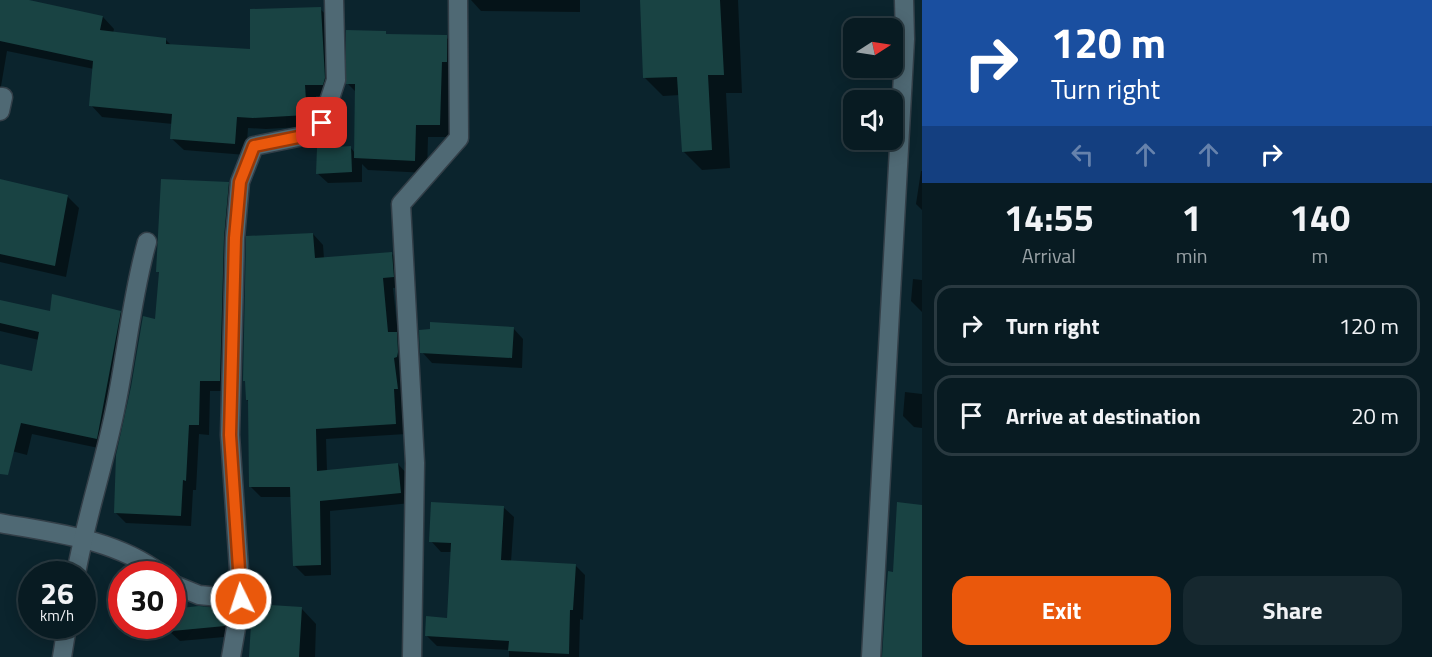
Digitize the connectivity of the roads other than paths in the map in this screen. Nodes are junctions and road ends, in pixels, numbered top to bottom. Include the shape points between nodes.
1 (334, 0) edge
2 (458, 0) edge
3 (904, 0) edge
4 (0, 97) edge
5 (0, 111) edge
6 (147, 242) dead end
7 (0, 523) edge
8 (82, 537) junction
9 (78, 561) edge
10 (137, 561) edge
11 (186, 590) edge
12 (241, 599) junction
13 (65, 639) edge
14 (62, 657) edge
15 (231, 657) edge
16 (412, 657) edge
17 (871, 657) edge

1 - 12 street via 336,80 322,123 313,134 254,146 240,182 230,435
2 - 16 street via 459,138 401,204 415,463
3 - 17 street
4 - 5 street
6 - 8 street via 116,407
7 - 8 street
8 - 9 street
8 - 10 street
11 - 12 street via 199,596
12 - 15 street
13 - 14 street

